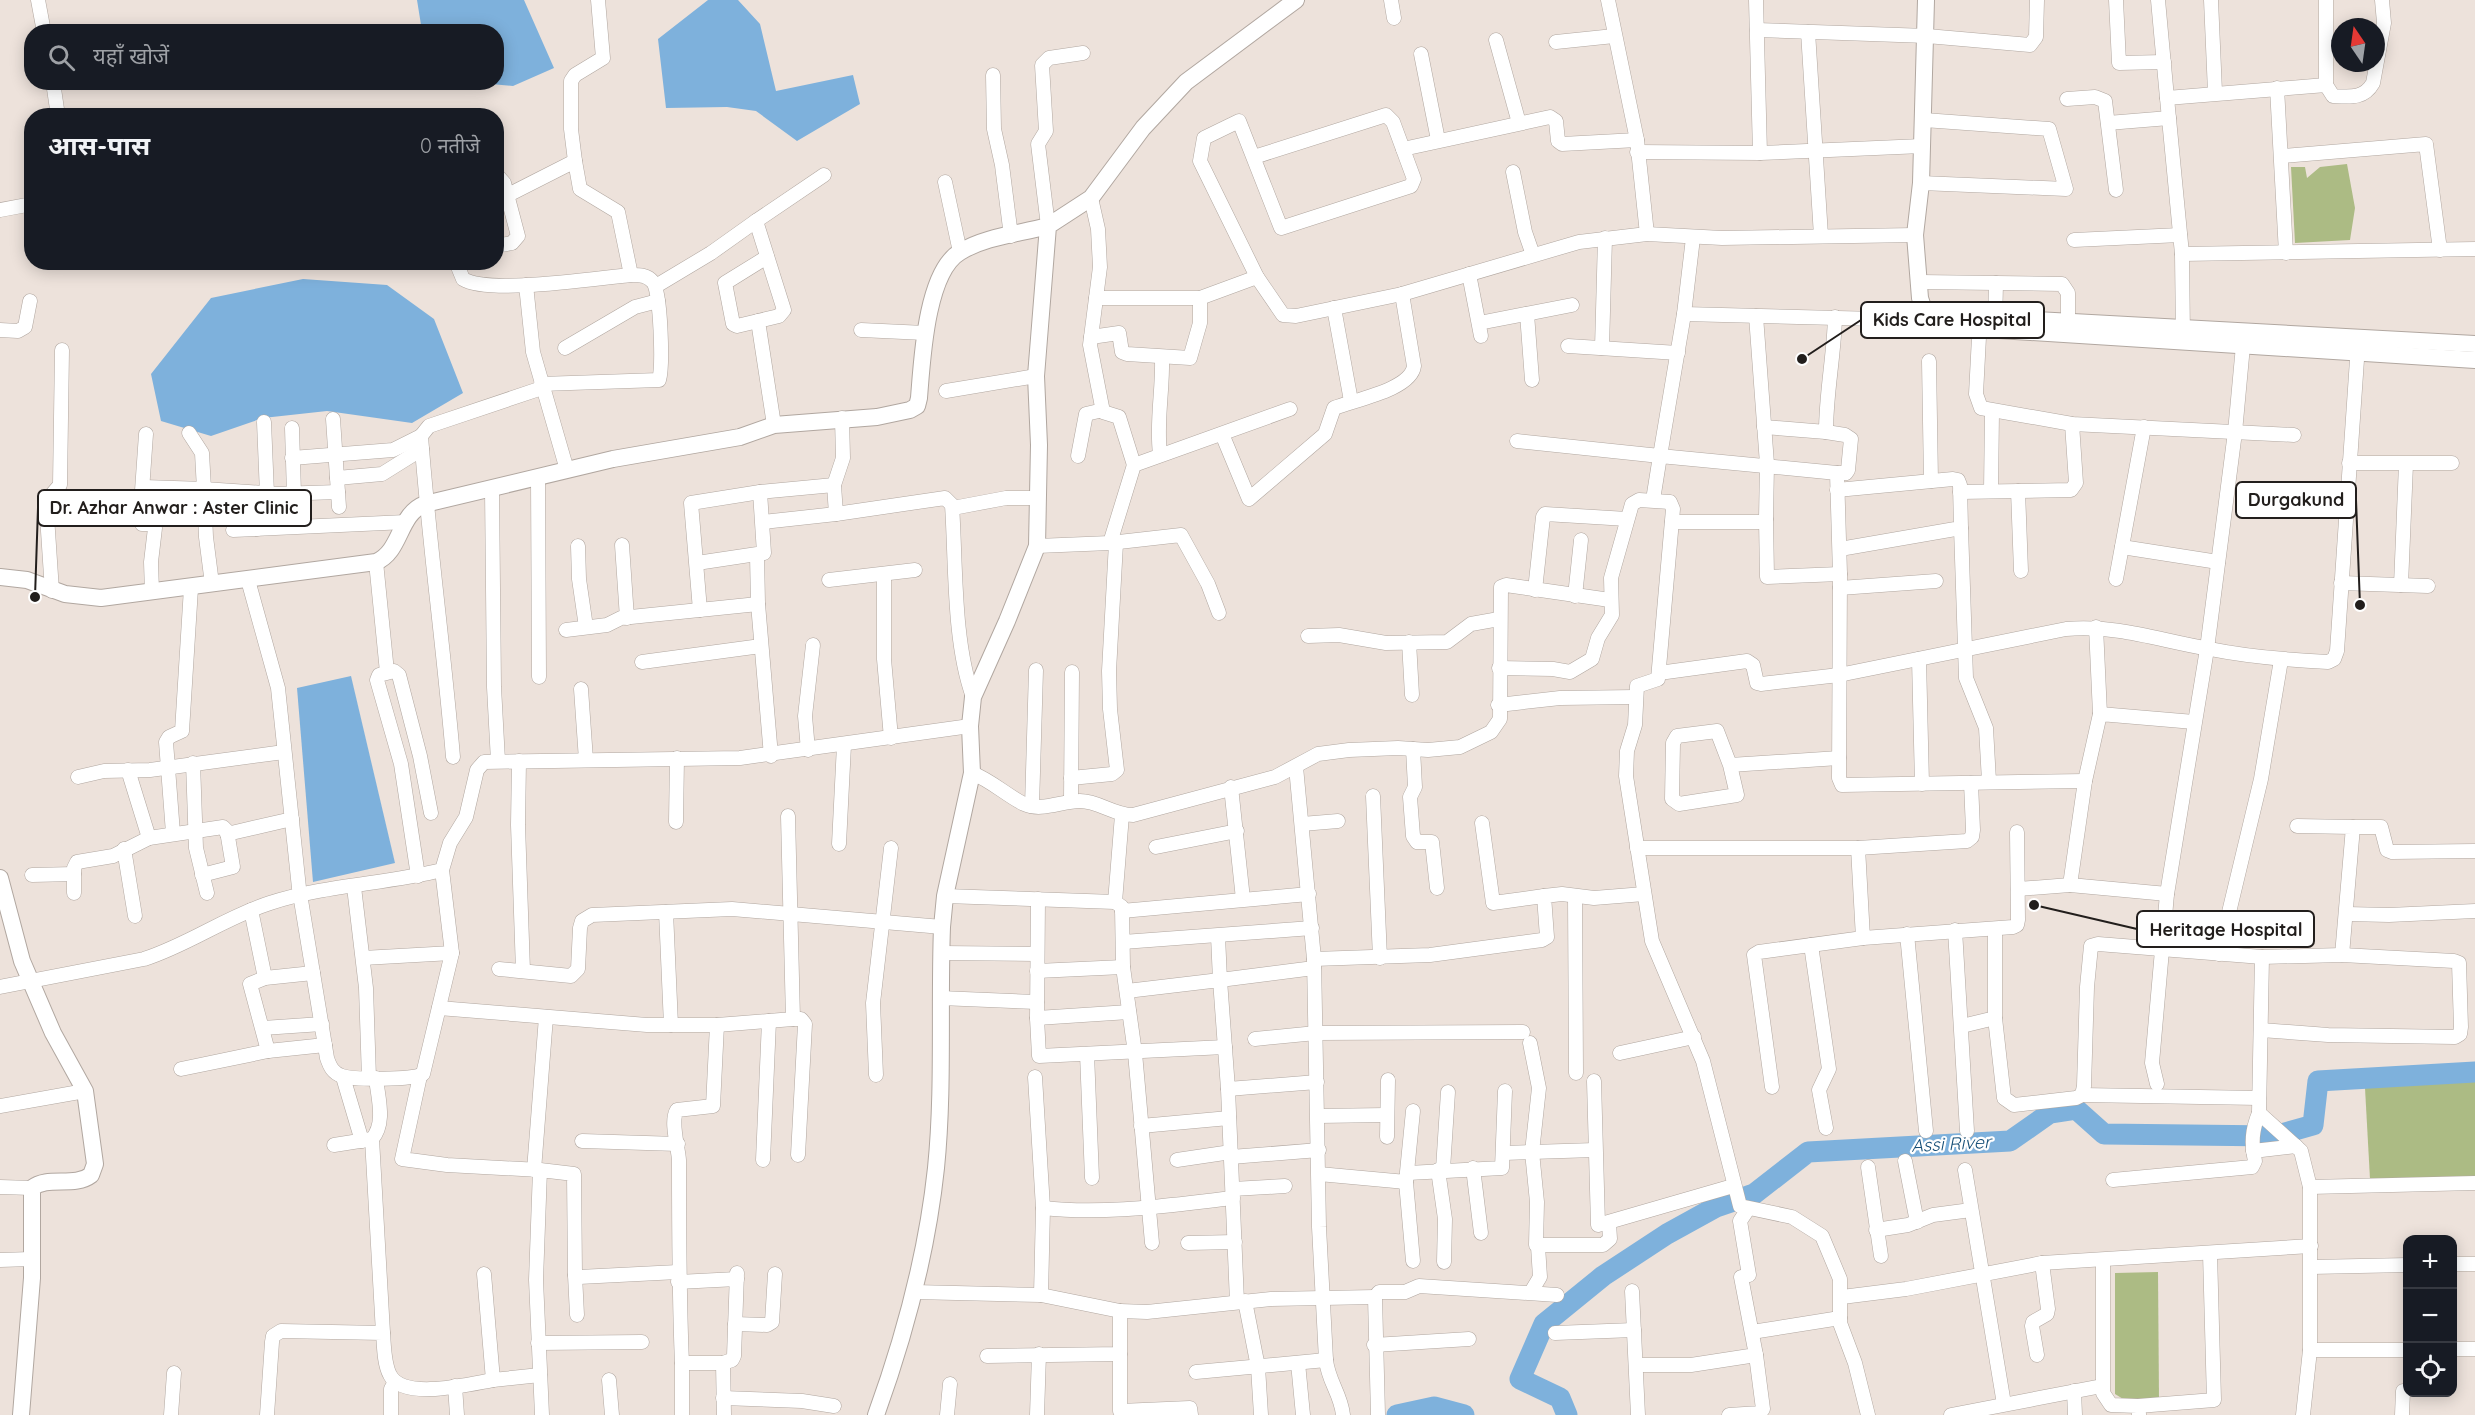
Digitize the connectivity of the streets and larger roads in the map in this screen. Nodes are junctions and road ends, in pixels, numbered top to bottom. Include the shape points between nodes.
1 (38, 0) edge
2 (598, 0) edge
3 (1391, 0) edge
4 (1608, 0) edge
5 (1756, 0) edge
6 (1926, 0) edge
7 (2037, 0) edge
8 (2116, 0) edge
9 (2158, 0) edge
10 (2211, 0) edge
11 (2326, 0) edge
12 (2382, 0) edge
13 (1290, 2) edge
14 (1394, 18) dead end
15 (42, 24) edge
16 (1757, 30) junction
17 (1808, 32) junction
18 (1614, 36) junction
19 (1926, 36) junction
20 (1496, 40) dead end
21 (1556, 42) dead end
22 (1083, 53) dead end
23 (1421, 54) dead end
24 (2164, 62) junction
25 (993, 75) dead end
26 (2326, 85) junction
27 (2277, 88) junction
28 (54, 90) edge
29 (2215, 92) junction
30 (2167, 98) junction
31 (2067, 99) dead end
32 (57, 108) edge
33 (2169, 118) junction
34 (1924, 120) junction
35 (1519, 123) junction
36 (2108, 123) junction
37 (1438, 140) junction
38 (1637, 146) junction
39 (1922, 146) junction
40 (1403, 148) junction
41 (1816, 151) junction
42 (1760, 153) junction
43 (1254, 156) junction
44 (2282, 156) junction
45 (575, 161) junction
46 (1513, 172) dead end
47 (824, 176) dead end
48 (945, 182) dead end
49 (1921, 183) junction
50 (504, 185) edge
51 (2116, 190) dead end
52 (507, 195) junction
53 (1091, 198) junction
54 (24, 206) edge
55 (0, 210) edge
56 (756, 221) junction
57 (1048, 226) junction
58 (1647, 234) junction
59 (1915, 235) junction
60 (2180, 235) junction
61 (1011, 236) junction
62 (1821, 236) junction
63 (1605, 238) junction
64 (1693, 238) junction
65 (2074, 240) dead end
66 (504, 244) edge
67 (2475, 249) edge
68 (2440, 250) junction
69 (960, 252) junction
70 (2286, 253) junction
71 (2182, 254) junction
72 (1533, 255) junction
73 (767, 256) junction
74 (459, 270) edge
75 (1469, 274) junction
76 (631, 275) junction
77 (1257, 277) junction
78 (1920, 282) junction
79 (1996, 283) junction
80 (526, 285) junction
81 (656, 286) junction
82 (1402, 294) junction
83 (1095, 298) junction
84 (1200, 298) junction
85 (658, 301) junction
86 (30, 302) dead end
87 (1572, 305) dead end
88 (1334, 308) junction
89 (1925, 313) junction
90 (1527, 314) junction
91 (1684, 314) junction
92 (1756, 316) junction
93 (1835, 317) junction
94 (758, 321) junction
95 (1987, 324) junction
96 (2068, 328) junction
97 (0, 330) edge
98 (861, 330) dead end
99 (925, 333) junction
100 (2183, 334) junction
101 (1091, 337) junction
102 (2243, 338) junction
103 (2475, 344) edge
104 (2358, 345) junction
105 (1568, 346) dead end
106 (565, 348) dead end
107 (1602, 348) junction
108 (63, 350) dead end
109 (1678, 353) junction
110 (1162, 358) junction
111 (2475, 360) edge
112 (1929, 361) dead end
113 (1036, 376) junction
114 (1532, 380) dead end
115 (542, 386) junction
116 (946, 391) dead end
117 (1351, 401) junction
118 (1290, 409) dead end
119 (1103, 410) junction
120 (1992, 412) junction
121 (843, 418) junction
122 (333, 419) dead end
123 (264, 422) dead end
124 (2072, 424) junction
125 (774, 425) junction
126 (1764, 427) junction
127 (2144, 427) junction
128 (292, 429) dead end
129 (1826, 432) junction
130 (2235, 432) junction
131 (189, 433) dead end
132 (146, 434) dead end
133 (1222, 434) junction
134 (2294, 435) dead end
135 (1517, 441) dead end
136 (421, 442) junction
137 (1160, 454) junction
138 (335, 456) junction
139 (1078, 456) dead end
140 (1660, 456) junction
141 (292, 458) junction
142 (2349, 463) junction
143 (2452, 463) dead end
144 (1767, 464) junction
145 (2406, 464) junction
146 (1134, 465) junction
147 (567, 470) junction
148 (1837, 473) junction
149 (538, 478) junction
150 (1930, 481) junction
151 (834, 485) junction
152 (144, 487) junction
153 (204, 489) junction
154 (492, 489) junction
155 (1837, 490) junction
156 (1991, 491) junction
157 (2018, 491) junction
158 (338, 492) junction
159 (760, 492) junction
160 (1960, 492) junction
161 (262, 494) junction
162 (294, 494) junction
163 (1038, 498) junction
164 (1653, 500) junction
165 (425, 504) junction
166 (952, 505) junction
167 (836, 514) junction
168 (1627, 519) junction
169 (1766, 519) junction
170 (406, 522) junction
171 (763, 522) junction
172 (1672, 522) junction
173 (1960, 528) junction
174 (257, 529) junction
175 (233, 530) dead end
176 (1581, 540) dead end
177 (1113, 543) junction
178 (622, 545) dead end
179 (578, 546) dead end
180 (1036, 546) junction
181 (2122, 547) junction
182 (1840, 549) junction
183 (757, 555) junction
184 (376, 562) junction
185 (2218, 562) junction
186 (697, 563) junction
187 (915, 570) dead end
188 (2021, 571) dead end
189 (884, 574) junction
190 (0, 577) edge
191 (2116, 579) dead end
192 (248, 580) junction
193 (829, 580) dead end
194 (1840, 581) junction
195 (1936, 581) dead end
196 (2341, 583) junction
197 (212, 585) junction
198 (2400, 585) junction
199 (2428, 586) dead end
200 (190, 588) junction
201 (1535, 590) junction
202 (52, 591) junction
203 (152, 592) junction
204 (1575, 596) junction
205 (1610, 600) junction
206 (758, 604) junction
207 (700, 610) junction
208 (1219, 613) dead end
209 (627, 618) junction
210 (1499, 620) junction
211 (586, 627) junction
212 (2096, 627) junction
213 (566, 630) dead end
214 (1308, 636) dead end
215 (1409, 642) junction
216 (813, 645) dead end
217 (761, 646) junction
218 (1964, 648) junction
219 (2207, 649) junction
220 (1919, 659) junction
221 (2281, 660) junction
222 (642, 662) dead end
223 (1499, 668) junction
224 (1036, 670) dead end
225 (387, 672) junction
226 (1072, 672) dead end
227 (1659, 673) junction
228 (1839, 675) junction
229 (539, 677) dead end
230 (581, 689) dead end
231 (1412, 694) dead end
232 (973, 697) junction
233 (1636, 697) junction
234 (1498, 705) junction
235 (2100, 714) junction
236 (2193, 722) junction
237 (970, 726) junction
238 (891, 738) junction
239 (844, 745) junction
240 (1413, 749) junction
241 (808, 750) junction
242 (284, 752) junction
243 (771, 756) junction
244 (453, 757) dead end
245 (677, 758) junction
246 (1839, 758) junction
247 (586, 760) junction
248 (498, 761) junction
249 (519, 761) junction
250 (193, 763) junction
251 (1730, 765) junction
252 (167, 767) junction
253 (1296, 767) junction
254 (128, 770) junction
255 (972, 773) junction
256 (78, 777) dead end
257 (1071, 778) junction
258 (1989, 781) junction
259 (2085, 781) junction
260 (1971, 783) junction
261 (1922, 784) junction
262 (1231, 787) junction
263 (1373, 796) dead end
264 (1071, 801) junction
265 (1032, 806) junction
266 (431, 813) dead end
267 (1122, 815) junction
268 (788, 816) dead end
269 (292, 819) junction
270 (1338, 821) dead end
271 (676, 822) dead end
272 (1482, 823) dead end
273 (1302, 824) junction
274 (2296, 826) dead end
275 (2353, 827) junction
276 (195, 830) junction
277 (1237, 831) junction
278 (2017, 832) dead end
279 (173, 833) junction
280 (227, 834) junction
281 (149, 838) junction
282 (839, 843) dead end
283 (1156, 847) dead end
284 (891, 848) dead end
285 (1637, 848) junction
286 (1858, 848) junction
287 (124, 849) junction
288 (2475, 852) edge
289 (442, 870) junction
290 (74, 874) junction
291 (32, 875) dead end
292 (202, 875) junction
293 (418, 876) junction
294 (0, 878) edge
295 (2070, 885) junction
296 (354, 887) junction
297 (1437, 888) dead end
298 (2018, 889) junction
299 (74, 893) dead end
300 (207, 893) dead end
301 (1309, 894) junction
302 (1644, 894) junction
303 (2167, 894) junction
304 (301, 896) junction
305 (945, 896) junction
306 (1544, 896) junction
307 (1575, 896) junction
308 (1038, 898) junction
309 (1243, 899) junction
310 (1119, 907) junction
311 (251, 910) junction
312 (2475, 911) edge
313 (666, 912) junction
314 (2347, 914) junction
315 (792, 915) junction
316 (135, 916) dead end
317 (884, 922) junction
318 (942, 927) junction
319 (1312, 928) junction
320 (1995, 929) junction
321 (1955, 930) junction
322 (7, 932) edge
323 (1907, 934) junction
324 (1218, 936) junction
325 (1863, 938) junction
326 (1123, 942) junction
327 (1811, 945) junction
328 (2163, 950) junction
329 (452, 953) junction
330 (941, 953) junction
331 (1036, 954) junction
332 (2219, 954) junction
333 (2342, 956) junction
334 (2262, 957) junction
335 (363, 958) junction
336 (1380, 958) junction
337 (1314, 964) junction
338 (1123, 967) junction
339 (499, 969) dead end
340 (523, 971) junction
341 (1037, 971) junction
342 (314, 973) junction
343 (266, 978) junction
344 (1220, 980) junction
345 (30, 982) junction
346 (0, 987) edge
347 (1127, 991) junction
348 (940, 998) junction
349 (1037, 1002) junction
350 (439, 1008) junction
351 (1129, 1012) junction
352 (546, 1017) junction
353 (1037, 1018) junction
354 (1995, 1018) junction
355 (793, 1019) junction
356 (769, 1021) junction
357 (322, 1024) junction
358 (671, 1025) junction
359 (717, 1025) junction
360 (1962, 1026) junction
361 (262, 1028) junction
362 (2261, 1030) junction
363 (1316, 1033) junction
364 (1694, 1037) junction
365 (1255, 1039) dead end
366 (325, 1045) junction
367 (1225, 1047) junction
368 (268, 1051) junction
369 (1135, 1053) junction
370 (1620, 1053) dead end
371 (1087, 1054) junction
372 (182, 1069) dead end
373 (1576, 1073) dead end
374 (876, 1075) dead end
375 (420, 1076) junction
376 (343, 1077) junction
377 (1035, 1077) dead end
378 (373, 1078) junction
379 (1388, 1080) dead end
380 (1594, 1081) dead end
381 (1317, 1082) junction
382 (2157, 1084) dead end
383 (1772, 1087) dead end
384 (1228, 1089) junction
385 (85, 1090) junction
386 (1505, 1091) dead end
387 (1448, 1092) dead end
388 (2082, 1095) junction
389 (2259, 1098) junction
390 (0, 1106) edge
391 (1413, 1111) dead end
392 (1386, 1115) junction
393 (1318, 1116) junction
394 (1230, 1118) junction
395 (2263, 1118) junction
396 (1142, 1126) junction
397 (1826, 1128) dead end
398 (1926, 1131) dead end
399 (1967, 1131) dead end
400 (1387, 1137) dead end
401 (367, 1140) junction
402 (582, 1141) dead end
403 (678, 1143) junction
404 (2293, 1143) junction
405 (334, 1145) dead end
406 (2252, 1148) junction
407 (1595, 1149) junction
408 (1319, 1150) junction
409 (1532, 1152) junction
410 (1504, 1153) junction
411 (798, 1155) dead end
412 (1231, 1155) junction
413 (763, 1160) dead end
414 (1177, 1160) dead end
415 (1905, 1161) dead end
416 (1868, 1167) dead end
417 (1473, 1168) junction
418 (537, 1170) junction
419 (1440, 1170) junction
420 (1965, 1170) dead end
421 (1319, 1174) junction
422 (1407, 1177) junction
423 (1092, 1178) dead end
424 (2113, 1180) dead end
425 (2475, 1183) edge
426 (1285, 1186) dead end
427 (0, 1187) edge
428 (2310, 1187) junction
429 (32, 1188) junction
430 (1734, 1189) junction
431 (1233, 1194) junction
432 (1149, 1206) junction
433 (1043, 1208) junction
434 (1744, 1208) junction
435 (1971, 1210) junction
436 (1917, 1222) junction
437 (1609, 1223) junction
438 (1876, 1230) junction
439 (1481, 1233) dead end
440 (1235, 1242) junction
441 (1152, 1243) dead end
442 (1188, 1243) dead end
443 (1539, 1246) junction
444 (2311, 1246) junction
445 (2210, 1253) junction
446 (1881, 1256) dead end
447 (0, 1260) edge
448 (32, 1260) junction
449 (2103, 1260) junction
450 (1413, 1261) dead end
451 (1444, 1262) dead end
452 (2042, 1263) junction
453 (2457, 1264) edge
454 (2475, 1264) edge
455 (2403, 1265) edge
456 (2311, 1267) junction
457 (1983, 1273) junction
458 (484, 1274) dead end
459 (776, 1274) dead end
460 (575, 1275) junction
461 (678, 1277) junction
462 (1632, 1290) dead end
463 (915, 1292) junction
464 (1532, 1292) junction
465 (1041, 1295) junction
466 (1557, 1295) dead end
467 (1375, 1297) junction
468 (1842, 1297) junction
469 (1322, 1299) junction
470 (1241, 1302) junction
471 (1120, 1311) junction
472 (577, 1315) dead end
473 (1840, 1318) junction
474 (735, 1324) junction
475 (1634, 1330) junction
476 (1752, 1332) junction
477 (1555, 1333) dead end
478 (382, 1334) junction
479 (1469, 1339) dead end
480 (642, 1342) dead end
481 (538, 1343) junction
482 (1374, 1345) junction
483 (2475, 1348) edge
484 (2457, 1349) edge
485 (2310, 1350) junction
486 (2403, 1350) edge
487 (1039, 1354) junction
488 (1120, 1354) junction
489 (1756, 1355) junction
490 (2037, 1355) dead end
491 (987, 1356) dead end
492 (1326, 1360) junction
493 (682, 1363) junction
494 (723, 1363) junction
495 (1298, 1363) junction
496 (1636, 1365) junction
497 (1258, 1367) junction
498 (1196, 1372) dead end
499 (174, 1373) dead end
500 (540, 1375) junction
501 (493, 1380) junction
502 (609, 1380) dead end
503 (394, 1382) junction
504 (950, 1384) dead end
505 (455, 1386) junction
506 (2102, 1386) junction
507 (2074, 1391) junction
508 (2403, 1391) dead end
509 (723, 1398) junction
510 (2004, 1404) junction
511 (834, 1406) dead end
512 (2139, 1410) edge
513 (1970, 1412) edge
514 (1120, 1413) edge
515 (21, 1415) edge
516 (171, 1415) edge
517 (267, 1415) edge
518 (391, 1415) edge
519 (457, 1415) edge
520 (542, 1415) edge
521 (612, 1415) edge
522 (682, 1415) edge
523 (724, 1415) edge
524 (876, 1415) edge
525 (947, 1415) edge
526 (1037, 1415) edge
527 (1191, 1415) edge
528 (1261, 1415) edge
529 (1303, 1415) edge
530 (1343, 1415) edge
531 (1378, 1415) edge
532 (1638, 1415) edge
533 (1728, 1415) edge
534 (1868, 1415) edge
535 (1951, 1415) edge
536 (2075, 1415) edge
537 (2303, 1415) edge
538 (2402, 1415) edge

1 - 15 street
2 - 45 street via 603,58 571,81
3 - 14 street
4 - 18 street
5 - 16 street
6 - 19 street
7 - 19 street via 2036,37 2030,45
8 - 24 street via 2119,63
9 - 24 street
10 - 29 street
11 - 26 street
12 - 26 street via 2382,37 2368,92 2362,96 2333,96
13 - 53 street via 1165,102
16 - 17 street
16 - 42 street
17 - 19 street
17 - 41 street
18 - 21 street
18 - 38 street
19 - 34 street
20 - 35 street
22 - 57 street via 1049,58 1042,65 1046,131 1038,144
23 - 37 street
24 - 30 street
25 - 61 street via 994,129
26 - 27 street
27 - 29 street
27 - 44 street
28 - 32 street
29 - 30 street
30 - 33 street
31 - 36 street via 2101,97
33 - 36 street
33 - 60 street
34 - 39 street
34 - 49 street via 2049,129 2066,189
35 - 37 street
35 - 38 street via 1553,118 1562,144
36 - 51 street
37 - 40 street
38 - 42 street
38 - 58 street
39 - 41 street
39 - 49 street
40 - 43 street via 1390,117 1380,114
40 - 43 street via 1414,179 1411,186 1281,228
41 - 42 street
41 - 62 street
43 - 77 street via 1239,121 1204,138 1200,161
44 - 68 street via 2426,144
44 - 70 street
45 - 52 street
45 - 76 street via 580,189 618,212
46 - 72 street
47 - 56 street
48 - 69 street
49 - 59 street
50 - 52 street
52 - 66 street via 518,236
53 - 57 street
53 - 83 street via 1099,249
54 - 55 street
56 - 73 street
56 - 81 street
57 - 61 street
57 - 113 street
58 - 63 street
58 - 64 street
59 - 62 street
59 - 78 street
60 - 65 street
60 - 71 street
61 - 69 street
62 - 64 street
63 - 72 street
63 - 107 street
64 - 91 street
67 - 68 street
68 - 70 street
69 - 99 street via 942,271
70 - 71 street
71 - 100 street
72 - 75 street
73 - 94 street via 784,310
73 - 94 street via 725,283 733,324
74 - 80 street via 468,283
75 - 82 street
75 - 90 street via 1480,330
76 - 80 street
76 - 81 street via 646,276
77 - 84 street
77 - 88 street via 1283,315
78 - 79 street
78 - 89 street
79 - 95 street
79 - 96 street via 2062,284 2068,293
80 - 115 street via 529,329
81 - 85 street
82 - 88 street
82 - 117 street via 1413,371 1389,391
83 - 84 street
83 - 101 street
84 - 110 street via 1193,356
85 - 106 street via 636,307
85 - 115 street via 659,380
86 - 97 street via 25,327 18,331
87 - 90 street
88 - 117 street
89 - 93 street via 1877,319
89 - 95 street via 1966,328
90 - 114 street
91 - 92 street
91 - 109 street
92 - 93 street
92 - 126 street
93 - 129 street
94 - 125 street
95 - 96 street
95 - 120 street via 1976,394 1981,408
96 - 100 street
98 - 99 street
99 - 121 street via 916,406 877,417
100 - 102 street
101 - 110 street via 1116,333 1125,353
101 - 119 street
102 - 104 street
102 - 130 street
103 - 104 street
104 - 111 street
104 - 142 street
105 - 107 street
107 - 109 street
108 - 202 street via 60,485 46,501
109 - 140 street
110 - 137 street via 1163,387 1157,424
112 - 150 street
113 - 116 street
113 - 163 street
115 - 136 street via 429,426
115 - 147 street
117 - 133 street via 1334,408 1325,434 1249,499
118 - 133 street
119 - 139 street via 1086,414
119 - 146 street via 1104,414 1119,417
120 - 124 street
120 - 156 street
121 - 125 street
121 - 151 street via 843,458
122 - 138 street
123 - 161 street
124 - 127 street
124 - 157 street via 2074,488
125 - 147 street via 740,436
126 - 129 street
126 - 144 street
127 - 130 street
127 - 181 street
128 - 141 street
129 - 148 street via 1851,439 1848,470
130 - 134 street
130 - 185 street
131 - 153 street via 202,453
132 - 152 street
133 - 137 street
135 - 140 street
136 - 138 street
136 - 158 street via 382,474
136 - 165 street
137 - 146 street
138 - 141 street
138 - 158 street
140 - 144 street
140 - 164 street
141 - 162 street
142 - 145 street
142 - 196 street
143 - 145 street
144 - 148 street
144 - 169 street
145 - 198 street
146 - 177 street
147 - 149 street
148 - 155 street
149 - 154 street
149 - 229 street
150 - 155 street
150 - 160 street via 1958,480
151 - 159 street
151 - 167 street
152 - 153 street
152 - 203 street via 141,522 155,528
153 - 161 street
153 - 197 street
154 - 165 street
154 - 248 street
155 - 182 street
156 - 157 street
156 - 160 street
157 - 188 street
158 - 162 street
159 - 171 street
159 - 186 street via 691,503
160 - 173 street
161 - 162 street
161 - 174 street
163 - 166 street via 1006,498 953,508
163 - 180 street
164 - 168 street via 1634,501
164 - 172 street via 1670,502
165 - 170 street via 414,509
165 - 244 street
166 - 167 street via 945,498
166 - 232 street via 961,642
167 - 171 street
168 - 201 street via 1545,514
168 - 205 street via 1611,578
169 - 172 street
169 - 194 street via 1767,577
170 - 174 street
170 - 184 street via 389,554
171 - 183 street via 765,549
172 - 227 street
173 - 182 street
173 - 218 street
174 - 175 street
176 - 204 street
177 - 180 street
177 - 208 street via 1181,535
177 - 257 street via 1109,681 1117,770 1112,774
178 - 209 street
179 - 211 street
180 - 232 street
181 - 185 street
181 - 191 street
182 - 194 street
183 - 186 street
183 - 206 street
184 - 192 street
184 - 225 street
185 - 219 street
186 - 207 street
187 - 189 street
189 - 193 street
189 - 238 street via 884,659
190 - 202 street via 27,580
192 - 197 street
192 - 242 street via 276,677
194 - 195 street
194 - 228 street
196 - 198 street
196 - 221 street via 2334,659
197 - 200 street
198 - 199 street
200 - 203 street
200 - 252 street via 183,726 180,733 167,739
201 - 204 street
201 - 210 street via 1503,585
202 - 203 street via 83,598
204 - 205 street
205 - 223 street via 1612,615 1586,665 1570,672
206 - 207 street
206 - 217 street
207 - 209 street
209 - 211 street
210 - 215 street via 1472,624 1446,642
210 - 223 street
211 - 213 street
212 - 218 street
212 - 219 street
212 - 235 street
214 - 215 street
215 - 231 street
216 - 241 street via 805,722
217 - 222 street
217 - 243 street
218 - 220 street
218 - 258 street via 1968,685 1986,728
219 - 221 street
219 - 236 street
220 - 228 street
220 - 261 street
221 - 332 street via 2261,779
223 - 234 street
224 - 265 street
225 - 266 street via 399,675
225 - 293 street via 377,680 401,764
226 - 257 street
227 - 228 street via 1747,661 1753,665 1757,683 1761,684
227 - 233 street via 1657,681 1639,683
228 - 246 street
230 - 247 street
232 - 237 street
233 - 234 street via 1560,698
233 - 285 street via 1635,726 1625,765
234 - 240 street via 1500,719 1495,729 1474,741 1445,749
235 - 236 street
235 - 259 street
236 - 303 street
237 - 238 street
237 - 255 street
238 - 239 street
239 - 241 street
239 - 282 street
240 - 253 street via 1318,754
240 - 297 street via 1413,836 1417,842 1432,842
241 - 243 street
242 - 250 street
242 - 269 street
243 - 245 street
245 - 247 street
245 - 271 street
246 - 251 street
246 - 261 street via 1842,785
247 - 249 street
248 - 249 street
248 - 289 street via 484,762 477,770 466,817 450,843
249 - 340 street
250 - 252 street
250 - 276 street
251 - 251 street via 1717,731 1677,735 1673,743 1672,799 1679,804 1737,795
252 - 254 street
252 - 279 street
253 - 262 street via 1275,777
253 - 273 street
254 - 256 street
254 - 281 street
255 - 265 street
255 - 305 street
257 - 264 street
258 - 259 street
258 - 260 street
259 - 295 street
260 - 261 street
260 - 286 street via 1973,830 1966,841
262 - 267 street via 1146,814
262 - 277 street
263 - 336 street
264 - 265 street
264 - 267 street via 1091,802
267 - 310 street
268 - 315 street
269 - 280 street
269 - 304 street
270 - 273 street
272 - 306 street via 1493,903
273 - 301 street
274 - 275 street
275 - 288 street via 2380,827 2387,850 2392,852
275 - 314 street
276 - 279 street
276 - 280 street via 223,827
276 - 292 street
277 - 283 street
277 - 309 street
278 - 298 street
279 - 281 street
280 - 292 street via 233,867
281 - 287 street
284 - 317 street
285 - 286 street
285 - 302 street
286 - 325 street
287 - 290 street via 113,856 77,862
287 - 316 street
289 - 293 street
289 - 329 street
290 - 291 street
290 - 299 street
292 - 300 street
293 - 296 street
294 - 322 street
295 - 298 street
295 - 303 street
296 - 304 street
296 - 335 street
298 - 320 street via 2017,925
301 - 309 street
301 - 319 street
302 - 307 street
302 - 364 street via 1652,941
303 - 328 street
304 - 311 street
304 - 342 street
305 - 308 street
305 - 318 street
306 - 307 street
306 - 336 street via 1547,937 1542,940
307 - 373 street
308 - 310 street
308 - 331 street
309 - 310 street
310 - 326 street
311 - 343 street
311 - 345 street via 154,956
312 - 314 street
313 - 315 street via 732,909
313 - 340 street via 586,917 580,927 576,974
313 - 358 street
314 - 333 street
315 - 317 street
315 - 355 street
317 - 318 street
317 - 374 street via 873,1003
318 - 330 street
319 - 324 street
319 - 337 street
320 - 321 street
320 - 354 street
321 - 323 street
321 - 360 street
322 - 345 street
323 - 325 street
323 - 398 street
324 - 326 street
324 - 344 street
325 - 327 street
326 - 338 street
327 - 383 street via 1754,956
327 - 397 street via 1829,1069 1820,1090
328 - 332 street
328 - 382 street via 2152,1063
328 - 388 street via 2091,946
329 - 335 street
329 - 350 street
330 - 331 street
330 - 348 street
331 - 341 street
332 - 334 street
333 - 334 street
333 - 362 street via 2459,963 2460,1034 2328,1035
334 - 362 street
335 - 378 street
336 - 337 street
337 - 344 street
337 - 363 street
338 - 341 street
338 - 347 street
339 - 340 street
341 - 349 street
342 - 343 street
342 - 357 street
343 - 361 street via 250,984
344 - 347 street
344 - 367 street
345 - 346 street
345 - 385 street
347 - 351 street
348 - 349 street
348 - 463 street via 936,1165
349 - 353 street
350 - 352 street
350 - 375 street
351 - 353 street
351 - 369 street
352 - 358 street
352 - 418 street
353 - 371 street via 1039,1056
354 - 360 street
354 - 388 street via 2004,1098 2008,1102
355 - 356 street
355 - 411 street via 801,1018 805,1024
356 - 359 street
356 - 413 street
357 - 361 street
357 - 366 street
358 - 359 street
359 - 403 street via 713,1106 677,1110 674,1117
360 - 399 street
361 - 368 street
362 - 389 street
363 - 365 street
363 - 381 street
363 - 409 street via 1527,1037 1539,1088
364 - 370 street
364 - 430 street via 1710,1085
366 - 368 street
366 - 376 street via 330,1067
367 - 369 street
367 - 384 street
368 - 372 street
369 - 371 street
369 - 396 street
371 - 423 street
375 - 378 street
375 - 418 street via 402,1159
376 - 378 street
376 - 401 street
377 - 433 street
378 - 401 street via 380,1118 379,1127
379 - 392 street
380 - 407 street
381 - 384 street
381 - 393 street
384 - 394 street
385 - 390 street
385 - 429 street via 94,1170 82,1180 42,1183
386 - 410 street
387 - 419 street
388 - 389 street
389 - 395 street
391 - 422 street
392 - 393 street
392 - 400 street
393 - 408 street
394 - 396 street
394 - 412 street
395 - 404 street
395 - 406 street via 2253,1128
396 - 432 street
401 - 405 street
401 - 478 street
402 - 403 street
403 - 461 street
404 - 406 street
404 - 428 street via 2304,1159
406 - 424 street via 2252,1167
407 - 409 street
407 - 437 street via 1597,1224
408 - 412 street
408 - 421 street
409 - 410 street
409 - 443 street
410 - 417 street via 1502,1168
412 - 414 street
412 - 431 street
415 - 436 street
416 - 438 street
417 - 419 street
417 - 439 street
418 - 460 street via 574,1174
418 - 481 street
419 - 422 street
419 - 451 street
420 - 435 street
421 - 422 street
421 - 469 street
422 - 450 street
425 - 428 street
426 - 431 street
427 - 429 street
428 - 444 street
429 - 448 street
430 - 434 street
430 - 437 street
431 - 432 street
431 - 440 street
432 - 433 street
432 - 441 street
433 - 465 street
434 - 468 street via 1792,1217 1818,1232 1839,1279
434 - 476 street via 1740,1221
435 - 436 street via 1933,1215
435 - 457 street
436 - 438 street
437 - 443 street via 1610,1239 1603,1245
438 - 446 street
440 - 442 street
440 - 470 street
443 - 464 street via 1540,1277
444 - 445 street
444 - 456 street
445 - 449 street
445 - 512 street via 2214,1400
447 - 448 street
448 - 515 street
449 - 452 street
449 - 506 street
452 - 457 street
452 - 490 street via 2048,1309 2032,1326
453 - 454 street
455 - 456 street
456 - 485 street
457 - 468 street
457 - 510 street
458 - 501 street
459 - 474 street via 770,1324
460 - 461 street
460 - 472 street
461 - 474 street via 737,1276
461 - 493 street
462 - 475 street
463 - 465 street
463 - 524 street
464 - 466 street
464 - 467 street via 1419,1286 1405,1292 1379,1292
465 - 471 street
467 - 469 street
467 - 482 street
468 - 473 street
469 - 470 street
469 - 492 street
470 - 471 street
470 - 497 street
471 - 488 street
473 - 476 street
473 - 534 street
474 - 494 street via 734,1356
475 - 477 street
475 - 496 street
476 - 489 street
478 - 503 street via 388,1374
478 - 517 street via 277,1333 272,1342
479 - 482 street
480 - 481 street
481 - 500 street
482 - 531 street
483 - 484 street
485 - 486 street
485 - 537 street
487 - 488 street
487 - 491 street
487 - 526 street
488 - 514 street
489 - 496 street via 1691,1365
489 - 533 street via 1763,1409 1760,1413
492 - 495 street
492 - 530 street via 1329,1381 1340,1397
493 - 494 street
493 - 522 street
494 - 509 street
495 - 497 street
495 - 529 street
496 - 532 street
497 - 498 street
497 - 528 street
499 - 516 street
500 - 501 street
500 - 520 street
501 - 505 street
502 - 521 street
503 - 505 street via 416,1389
503 - 518 street
504 - 525 street
505 - 519 street
506 - 507 street
506 - 512 street via 2105,1400 2111,1405
507 - 510 street
507 - 536 street
508 - 538 street
509 - 511 street
509 - 523 street
510 - 513 street
513 - 535 street
514 - 527 street via 1190,1408

